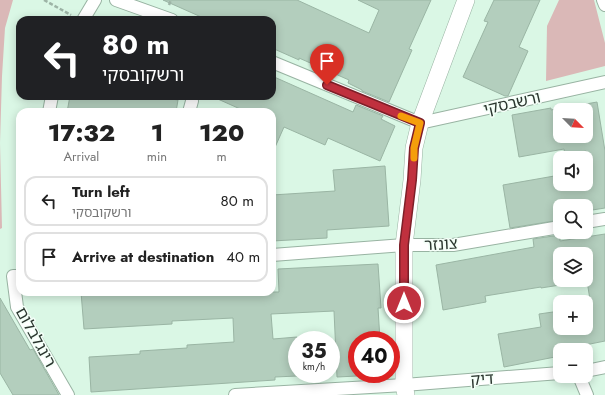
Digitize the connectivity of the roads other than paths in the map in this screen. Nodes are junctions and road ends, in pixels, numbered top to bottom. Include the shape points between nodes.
1 (95, 0) edge
2 (116, 0) edge
3 (466, 0) edge
4 (604, 0) edge
5 (605, 5) edge
6 (81, 16) edge
7 (161, 16) edge
8 (276, 64) edge
9 (605, 82) edge
10 (420, 123) junction
11 (605, 219) edge
12 (593, 221) edge
13 (553, 227) edge
14 (404, 245) junction
15 (276, 255) edge
16 (17, 296) edge
17 (605, 367) edge
18 (593, 370) edge
19 (553, 375) edge
20 (582, 383) edge
21 (405, 390) edge
22 (68, 395) edge
23 (235, 395) edge
24 (588, 395) edge

1 - 6 street
2 - 7 street
3 - 10 street
4 - 5 street
8 - 10 street
9 - 10 street, ורשבסקי
10 - 14 street via 414,148
11 - 12 street
13 - 14 street, צונזר via 454,245
14 - 15 street, צונזר
14 - 21 street
16 - 22 street, רינגלבלום via 17,307
17 - 18 street
19 - 21 street, דיק
20 - 24 street
21 - 23 street, דיק

